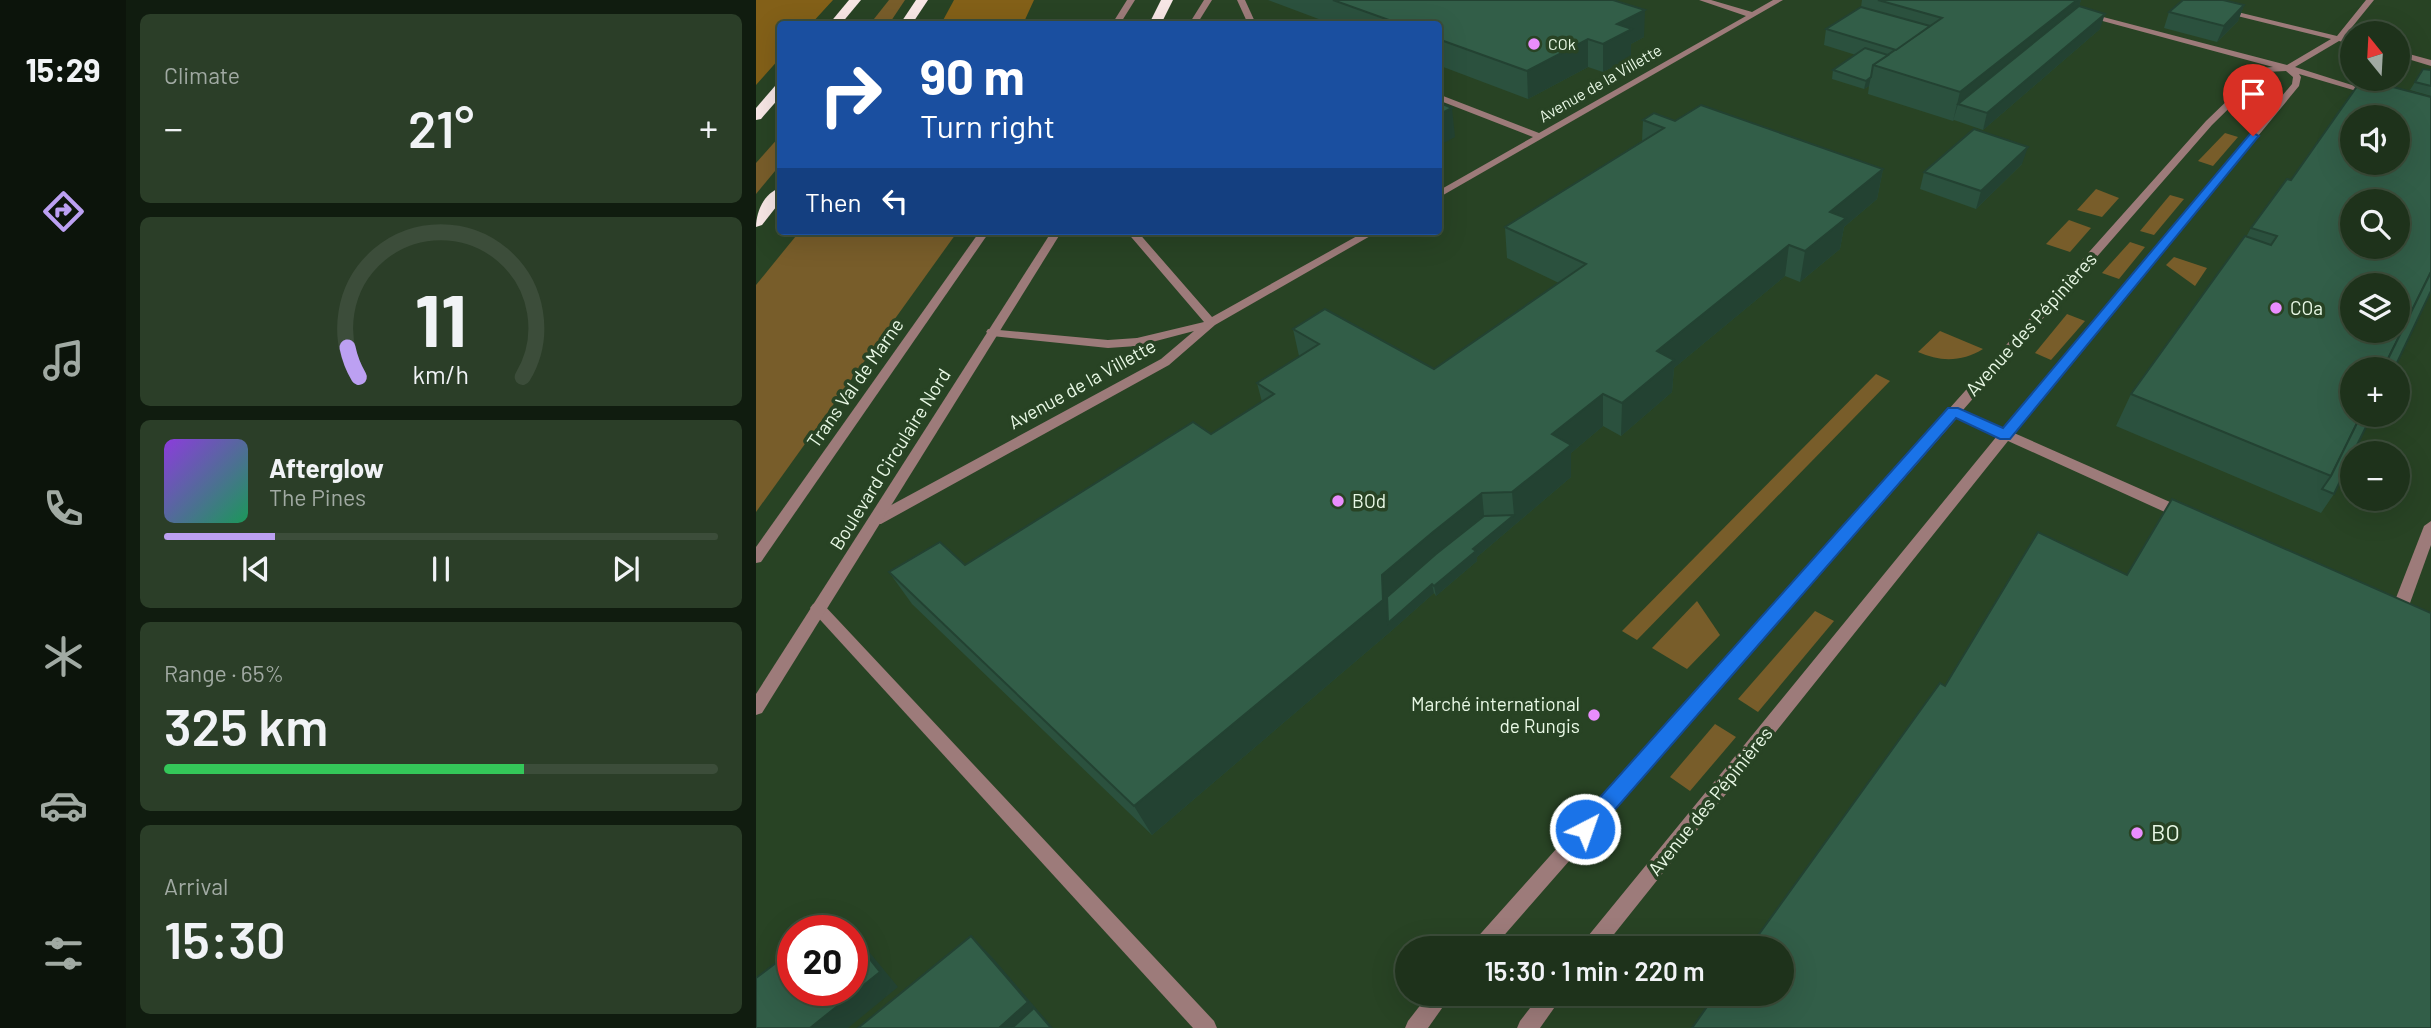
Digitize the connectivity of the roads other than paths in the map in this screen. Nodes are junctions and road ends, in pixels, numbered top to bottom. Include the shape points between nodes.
1 (855, 0) edge
2 (922, 0) edge
3 (1131, 0) edge
4 (1167, 0) edge
5 (1208, 0) edge
6 (1241, 0) edge
7 (1703, 0) edge
8 (1779, 0) edge
9 (2370, 0) edge
10 (2208, 6) edge
11 (2083, 13) edge
12 (1752, 15) junction
13 (838, 21) edge
14 (908, 21) edge
15 (1118, 21) edge
16 (1156, 21) edge
17 (1195, 21) edge
18 (1251, 21) edge
19 (2339, 38) junction
20 (2410, 57) edge
21 (2431, 63) edge
22 (2288, 68) junction
23 (777, 92) edge
24 (2378, 97) edge
25 (1442, 99) edge
26 (756, 116) edge
27 (1541, 137) junction
28 (1442, 193) edge
29 (777, 197) edge
30 (756, 222) edge
31 (982, 235) edge
32 (1054, 235) edge
33 (1135, 235) edge
34 (1367, 235) edge
35 (1211, 323) junction
36 (992, 332) junction
37 (1953, 411) junction
38 (2005, 435) junction
39 (876, 520) junction
40 (2198, 521) edge
41 (2431, 526) edge
42 (756, 558) edge
43 (2402, 603) edge
44 (818, 608) junction
45 (756, 708) edge
46 (1492, 936) edge
47 (1601, 936) edge
48 (1432, 1006) edge
49 (1544, 1006) edge
50 (1207, 1028) edge
51 (1415, 1028) edge
52 (1527, 1028) edge

1 - 13 highway
2 - 14 highway
3 - 15 street
4 - 16 highway
5 - 17 street
6 - 18 street
7 - 12 street
8 - 12 street, Avenue de la Villette
9 - 19 street, Avenue des Pépinières
10 - 19 street
11 - 22 street
12 - 27 street, Avenue de la Villette
19 - 22 street, Avenue des Pépinières
20 - 21 street
22 - 24 street
22 - 37 street, Avenue des Pépinières via 2264,70 2209,123
22 - 38 street, Avenue des Pépinières via 2297,78 2296,84
23 - 26 highway
25 - 27 street
27 - 28 street, Avenue de la Villette
29 - 30 highway
31 - 42 street, Trans Val de Marne
32 - 36 street, Boulevard Circulaire Nord
33 - 35 street
34 - 35 street, Avenue de la Villette
35 - 36 street via 1137,342 1108,344
35 - 39 street, Avenue de la Villette via 1165,362
36 - 39 street, Boulevard Circulaire Nord
37 - 38 street
37 - 46 street, Avenue des Pépinières
38 - 40 street
38 - 47 street, Avenue des Pépinières
39 - 44 street, Boulevard Circulaire Nord
41 - 43 street
44 - 45 street, Boulevard Circulaire Nord
44 - 50 street
48 - 51 street
49 - 52 street

